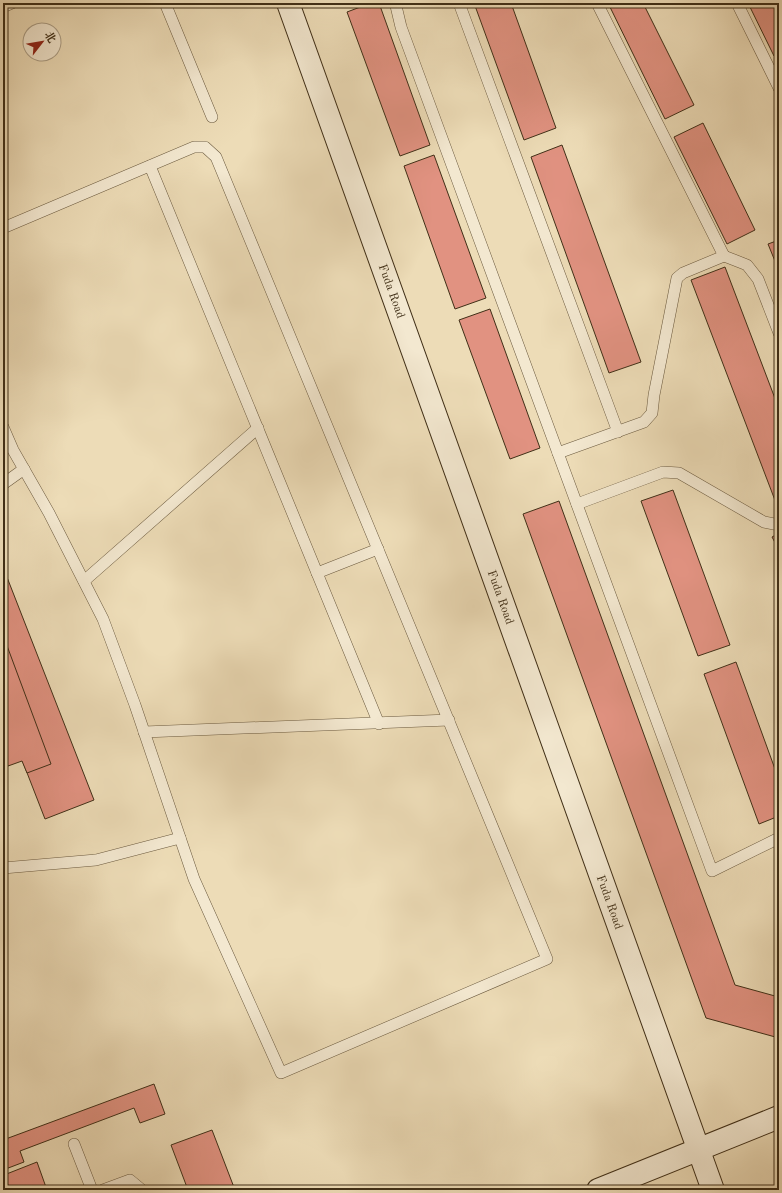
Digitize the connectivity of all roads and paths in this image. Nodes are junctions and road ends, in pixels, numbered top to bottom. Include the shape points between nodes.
1 (12, 3) edge
2 (165, 3) edge
3 (288, 3) edge
4 (397, 3) edge
5 (459, 3) edge
6 (597, 3) edge
7 (737, 3) edge
8 (3, 7) edge
9 (779, 88) edge
10 (212, 118) dead end
11 (150, 166) junction
12 (3, 228) edge
13 (724, 256) junction
14 (779, 333) edge
15 (3, 427) edge
16 (258, 428) junction
17 (618, 432) junction
18 (558, 453) junction
19 (24, 469) junction
20 (3, 484) edge
21 (577, 504) junction
22 (779, 525) edge
23 (378, 549) junction
24 (317, 573) junction
25 (84, 581) junction
26 (449, 720) junction
27 (379, 724) junction
28 (144, 732) junction
29 (180, 838) junction
30 (779, 838) edge
31 (3, 868) edge
32 (779, 1117) edge
33 (74, 1144) dead end
34 (699, 1150) junction
35 (92, 1190) edge
36 (103, 1190) edge
37 (142, 1190) edge
38 (598, 1190) edge
39 (713, 1190) edge

1 - 8 lane
2 - 10 lane
3 - 34 street, Fuda Road
4 - 18 lane via 401,27
5 - 17 lane
6 - 13 lane
7 - 9 lane
11 - 12 lane
11 - 16 lane
11 - 23 lane via 194,147 206,147 216,157
13 - 14 lane via 748,265 758,279
13 - 17 lane via 677,278 652,413 644,422
15 - 19 lane
16 - 24 lane
16 - 25 lane
17 - 18 lane
18 - 21 lane
19 - 20 lane
19 - 25 lane
21 - 22 lane via 663,472 679,473 764,522
21 - 30 lane via 712,871
23 - 24 lane
23 - 26 lane
24 - 27 lane
25 - 28 lane via 103,619
26 - 27 lane
26 - 29 lane via 547,958 281,1073 194,879
27 - 28 lane
28 - 29 lane
29 - 31 lane via 96,860
32 - 34 street
33 - 35 lane
34 - 38 street
34 - 39 street, Fuda Road
36 - 37 lane via 130,1180

